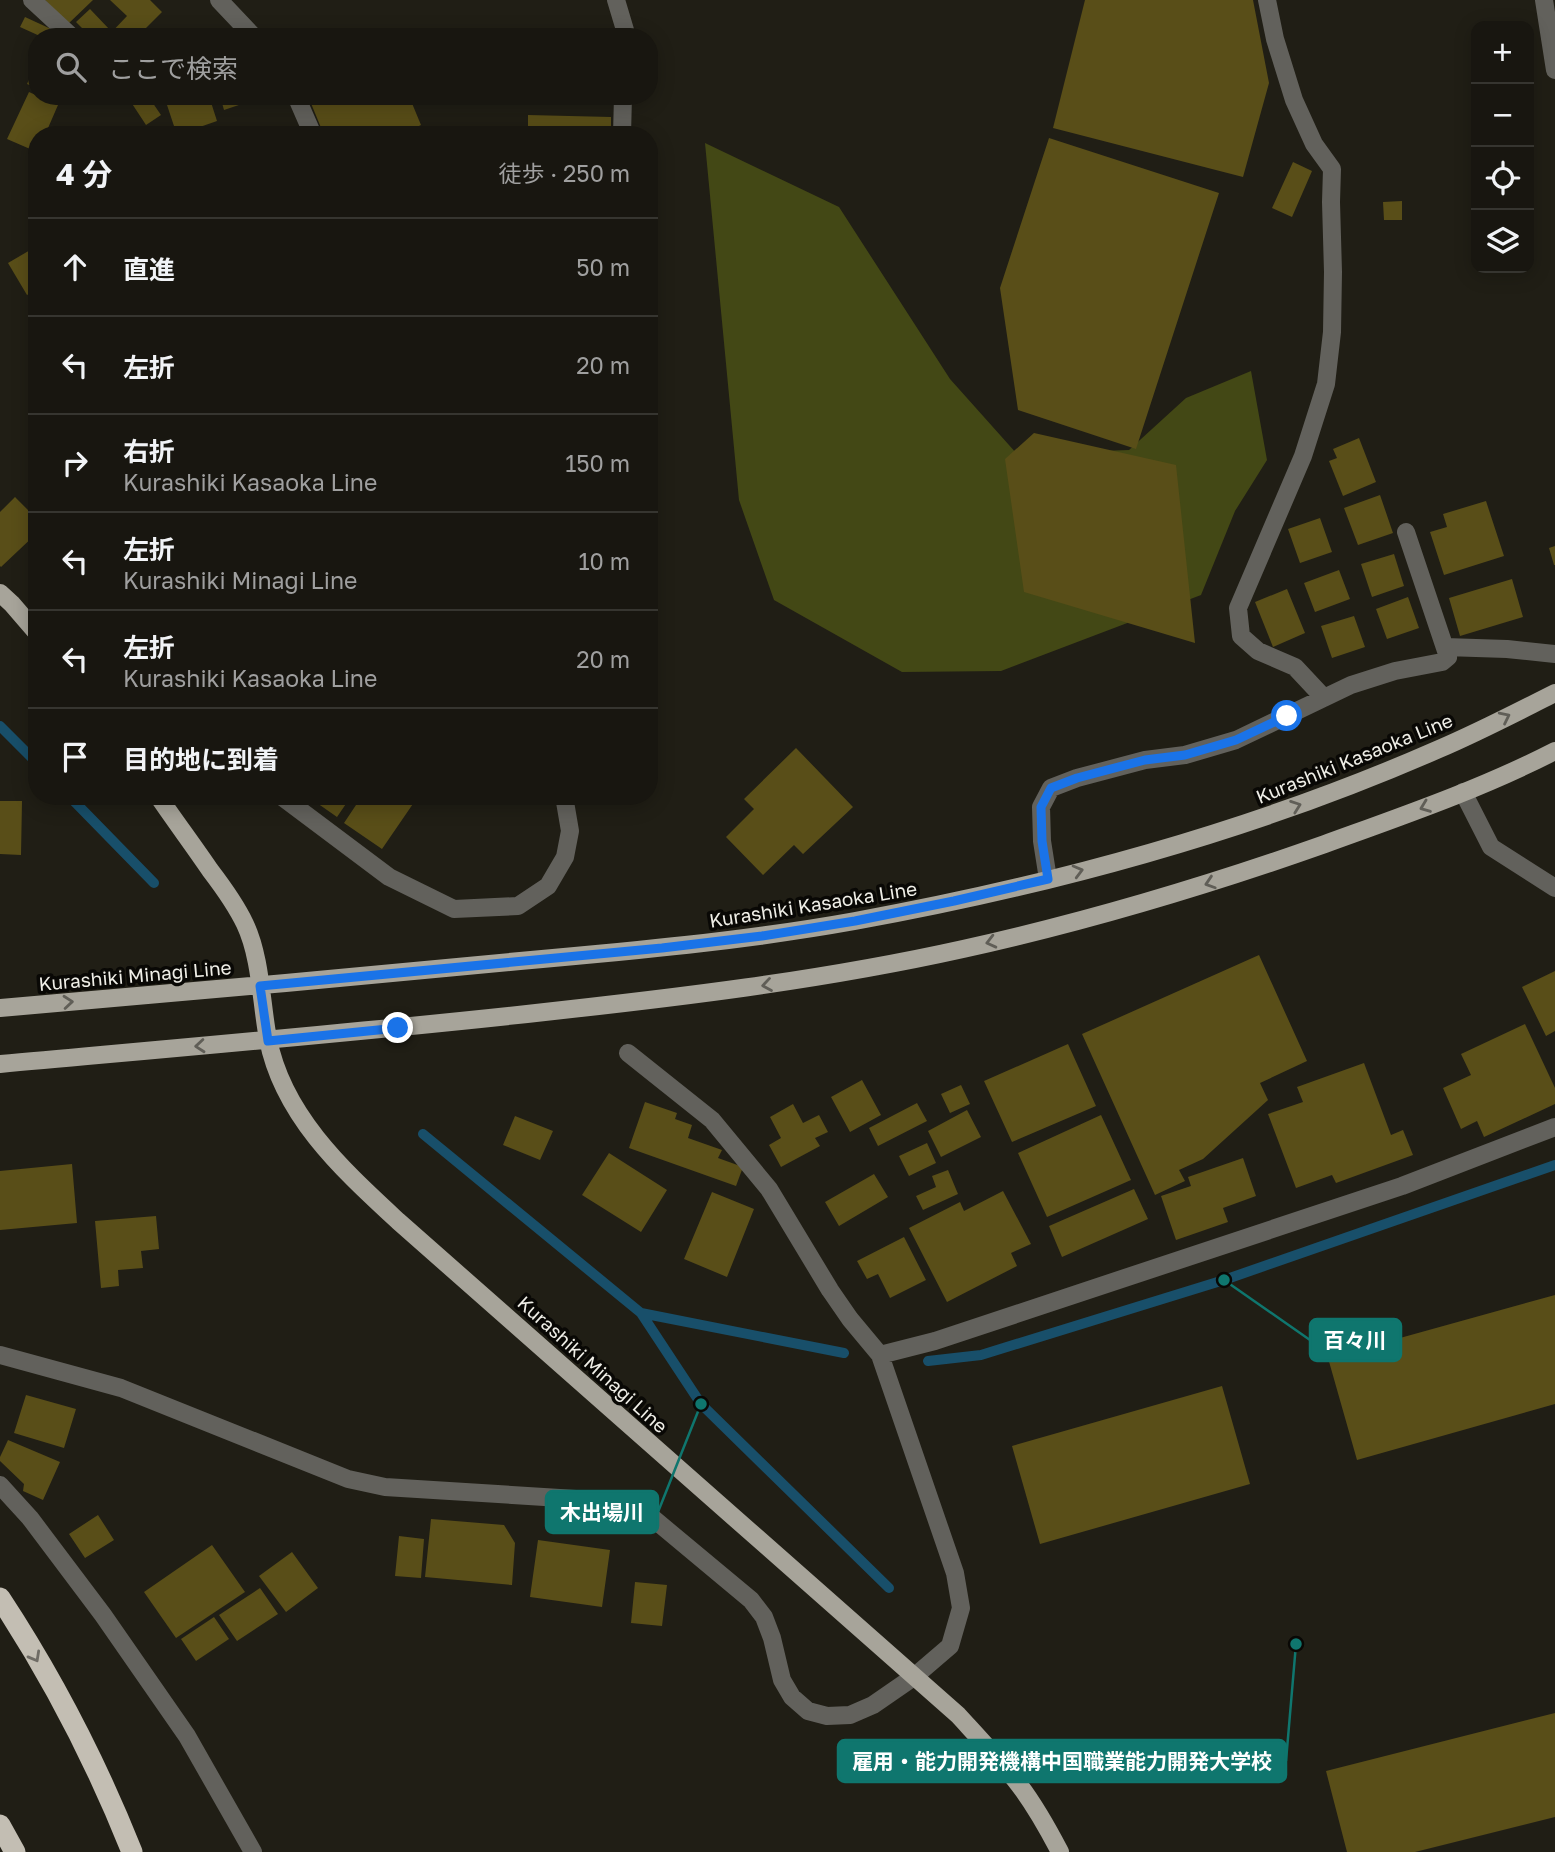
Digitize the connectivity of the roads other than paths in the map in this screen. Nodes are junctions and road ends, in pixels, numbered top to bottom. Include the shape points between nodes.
1 (32, 0) edge
2 (219, 0) edge
3 (616, 0) edge
4 (1267, 0) edge
5 (1544, 0) edge
6 (62, 28) edge
7 (245, 28) edge
8 (624, 28) edge
9 (1555, 70) edge
10 (300, 105) edge
11 (624, 105) edge
12 (309, 126) edge
13 (622, 126) edge
14 (1406, 531) dead end
15 (0, 593) edge
16 (28, 623) edge
17 (1445, 647) junction
18 (1555, 654) edge
19 (1555, 693) edge
20 (1324, 698) junction
21 (1555, 751) edge
22 (1463, 792) junction
23 (164, 805) edge
24 (293, 805) edge
25 (566, 805) edge
26 (1048, 879) junction
27 (1555, 888) edge
28 (260, 986) junction
29 (0, 1008) edge
30 (268, 1041) junction
31 (628, 1053) dead end
32 (0, 1063) edge
33 (1555, 1127) edge
34 (0, 1355) edge
35 (880, 1355) junction
36 (0, 1485) edge
37 (0, 1598) edge
38 (915, 1676) junction
39 (0, 1825) edge
40 (15, 1852) edge
41 (132, 1852) edge
42 (253, 1852) edge
43 (1060, 1852) edge

1 - 6 street
2 - 7 street
3 - 8 street
4 - 20 street via 1294,100 1314,144 1332,169 1332,332 1326,384 1303,456 1238,608 1241,636 1258,651 1295,667
5 - 9 street
10 - 12 street
11 - 13 street
14 - 17 street
15 - 16 main road
17 - 18 street
17 - 20 street via 1448,657 1442,662 1395,671
26 -> 19 main road, Kurashiki Kasaoka Line via 1276,813 1442,748
20 - 26 street via 1236,740 1051,788 1041,807
21 - 22 main road
22 - 27 street via 1491,847
22 -> 30 main road via 1194,888 963,949 676,998
23 - 28 main road via 246,925
24 - 25 street via 389,877 454,909 519,906 548,886 565,857 570,831
26 - 28 main road, Kurashiki Kasaoka Line via 762,936
29 -> 28 main road, Kurashiki Minagi Line
28 - 30 main road, Kurashiki Minagi Line
30 -> 32 main road
30 - 38 main road, Kurashiki Minagi Line via 285,1092 297,1112 350,1176
31 - 35 street via 712,1120 769,1189 830,1290
33 - 35 street via 1402,1186 935,1341
34 - 38 street via 121,1388 348,1479 385,1487 624,1502 649,1515 751,1600 764,1617 782,1680 808,1711 850,1715
35 - 38 street via 955,1573 961,1608 950,1646
36 - 42 street via 103,1615 187,1736
37 -> 41 highway via 72,1721
38 - 43 main road, Kurashiki Minagi Line via 1000,1761
39 - 40 highway

